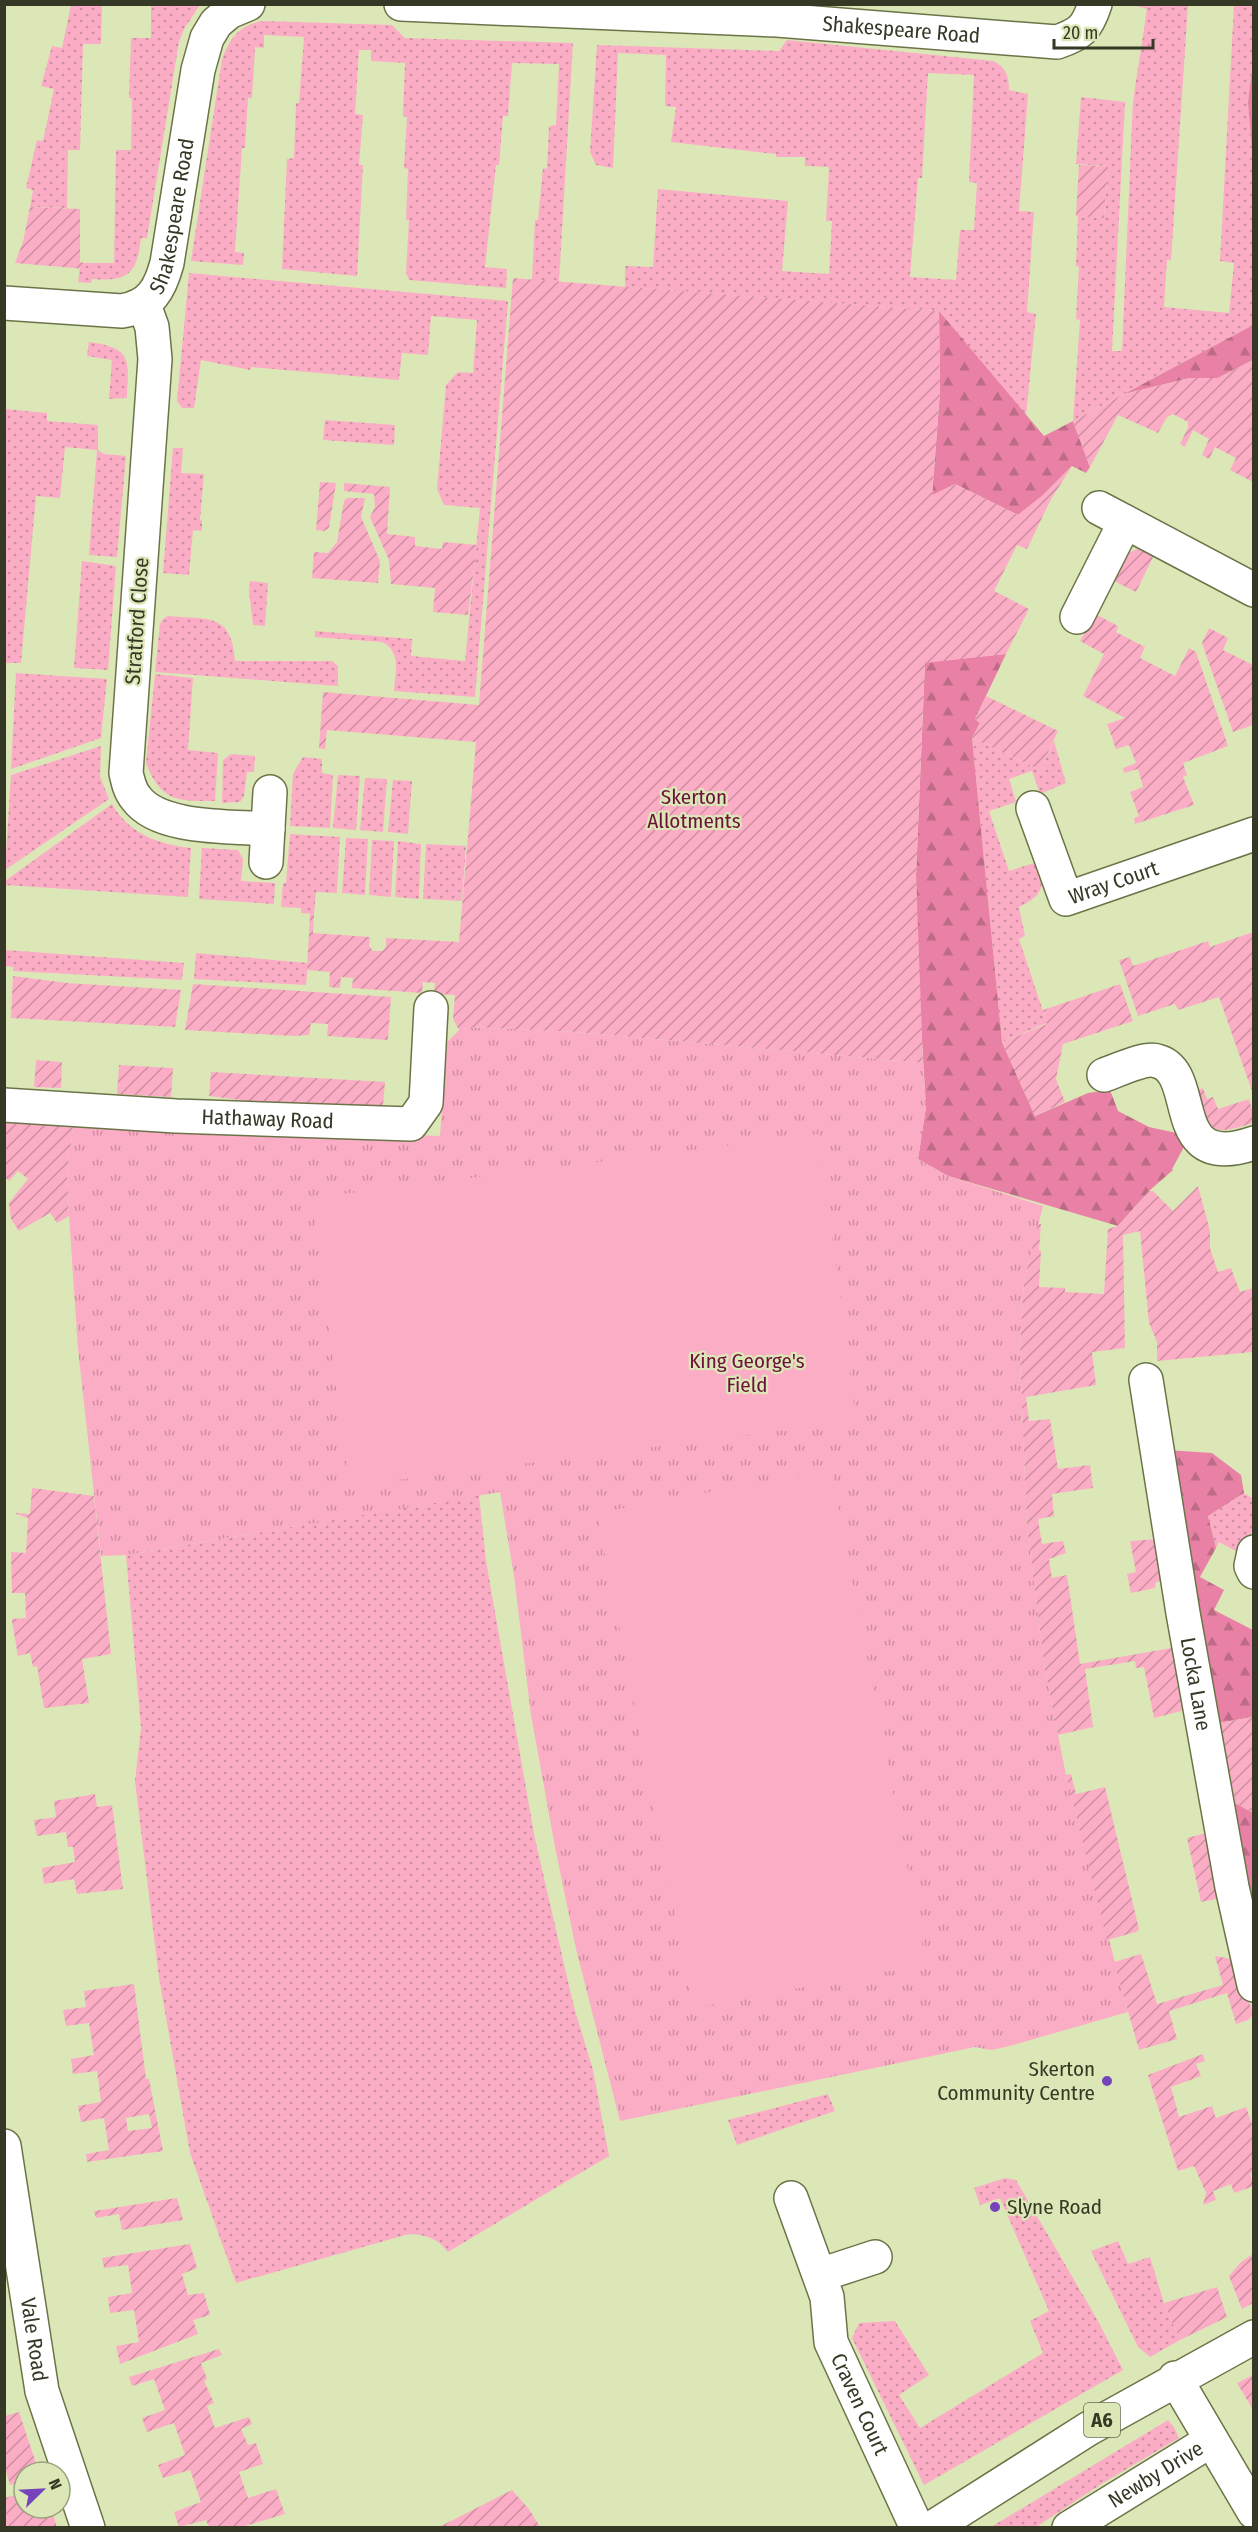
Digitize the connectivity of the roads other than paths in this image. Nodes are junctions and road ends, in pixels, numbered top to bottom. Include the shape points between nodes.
1 (248, 4) edge
2 (401, 4) edge
3 (1095, 4) edge
4 (846, 14) edge
5 (4, 303) edge
6 (144, 305) junction
7 (1254, 590) edge
8 (1077, 617) dead end
9 (270, 792) dead end
10 (1033, 808) dead end
11 (268, 829) junction
12 (1254, 834) edge
13 (266, 862) dead end
14 (431, 1008) dead end
15 (1104, 1075) dead end
16 (4, 1105) edge
17 (1254, 1143) edge
18 (1146, 1380) dead end
19 (1254, 1552) edge
20 (1254, 1572) edge
21 (1254, 1985) edge
22 (4, 2146) edge
23 (791, 2198) dead end
24 (875, 2257) dead end
25 (820, 2276) junction
26 (1254, 2337) edge
27 (1175, 2378) junction
28 (1210, 2441) junction
29 (1254, 2512) edge
30 (88, 2528) edge
31 (917, 2528) edge
32 (932, 2528) edge
33 (1069, 2528) edge

1 - 6 street, Shakespeare Road via 229,12 207,38 198,70 167,262 161,284
2 - 4 street, Shakespeare Road
3 - 4 street, Shakespeare Road via 1089,22 1076,36 1057,42
5 - 6 street, Shakespeare Road via 109,312
6 - 11 street, Stratford Close via 152,327 155,359 126,772 137,800 156,814 198,824
7 - 8 street via 1112,515
9 - 11 street
10 - 12 street, Wray Court via 1066,899
11 - 13 street
14 - 16 street, Hathaway Road via 426,1103 411,1124
15 - 17 street via 1149,1060 1162,1063 1176,1079 1198,1138 1216,1149 1226,1150
18 - 21 street, Locka Lane via 1183,1613 1232,1887
19 - 20 street
22 - 30 street, Vale Road via 42,2391
23 - 25 street, Craven Court
24 - 25 street
25 - 31 street, Craven Court via 827,2297 831,2342
26 - 27 street, A6
27 - 28 street
27 - 32 street, A6
28 - 29 street
28 - 33 street, Newby Drive

